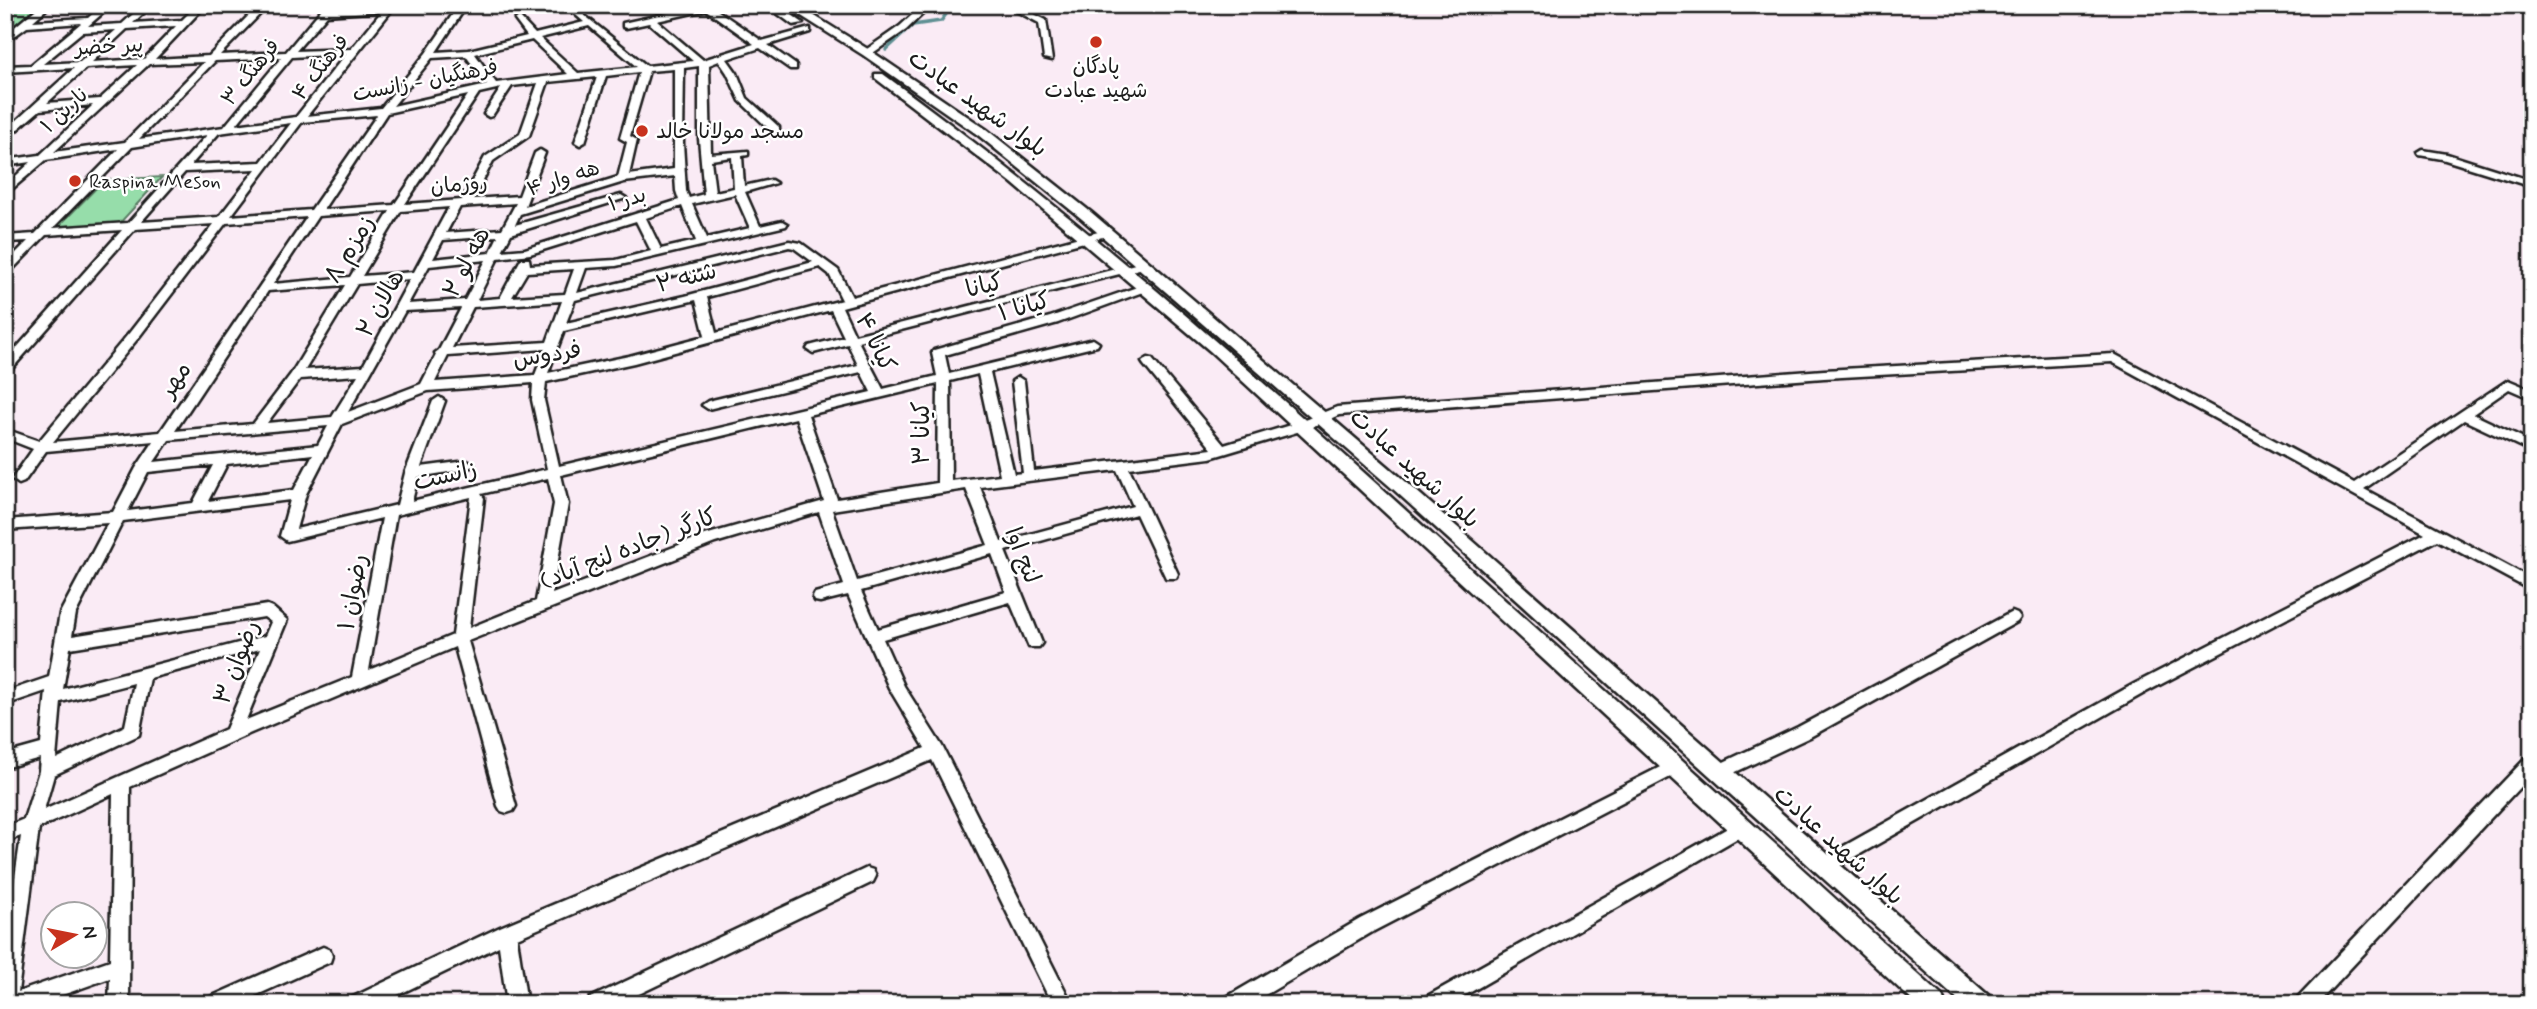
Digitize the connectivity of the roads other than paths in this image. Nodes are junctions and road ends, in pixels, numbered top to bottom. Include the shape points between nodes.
1 (47, 5) edge
2 (108, 5) edge
3 (148, 5) edge
4 (202, 5) edge
5 (296, 5) edge
6 (463, 5) edge
7 (771, 5) edge
8 (789, 5) edge
9 (928, 5) edge
10 (1009, 5) edge
11 (1036, 5) edge
12 (263, 6) edge
13 (712, 6) edge
14 (391, 7) edge
15 (327, 9) edge
16 (573, 9) dead end
17 (1031, 16) junction
18 (92, 20) junction
19 (519, 20) dead end
20 (650, 20) junction
21 (183, 23) junction
22 (24, 24) junction
23 (588, 24) junction
24 (625, 25) dead end
25 (125, 26) junction
26 (81, 29) junction
27 (807, 30) junction
28 (533, 37) junction
29 (5, 40) edge
30 (760, 45) junction
31 (356, 51) junction
32 (469, 53) junction
33 (867, 53) junction
34 (286, 54) junction
35 (429, 55) junction
36 (721, 57) junction
37 (1049, 58) dead end
38 (215, 59) junction
39 (146, 62) junction
40 (702, 63) junction
41 (83, 65) junction
42 (680, 66) junction
43 (793, 67) dead end
44 (33, 68) junction
45 (10, 69) edge
46 (645, 69) junction
47 (604, 72) junction
48 (575, 75) junction
49 (5, 77) edge
50 (544, 79) junction
51 (509, 83) junction
52 (493, 86) junction
53 (475, 90) junction
54 (100, 102) junction
55 (38, 107) junction
56 (384, 111) junction
57 (489, 114) dead end
58 (302, 119) junction
59 (18, 126) junction
60 (5, 127) edge
61 (775, 129) dead end
62 (220, 131) junction
63 (973, 135) junction
64 (5, 137) edge
65 (704, 139) junction
66 (580, 142) dead end
67 (678, 143) junction
68 (129, 145) junction
69 (540, 153) dead end
70 (2423, 153) dead end
71 (707, 157) junction
72 (41, 158) junction
73 (5, 163) edge
74 (265, 165) junction
75 (182, 169) junction
76 (679, 172) junction
77 (623, 179) junction
78 (771, 183) dead end
79 (2532, 184) edge
80 (739, 190) junction
81 (5, 191) edge
82 (710, 197) junction
83 (621, 198) dead end
84 (523, 199) junction
85 (684, 202) junction
86 (461, 203) junction
87 (398, 207) junction
88 (314, 214) junction
89 (514, 214) junction
90 (639, 215) junction
91 (220, 220) junction
92 (782, 224) dead end
93 (131, 226) junction
94 (756, 230) junction
95 (504, 232) junction
96 (1106, 233) junction
97 (41, 234) junction
98 (438, 237) junction
99 (5, 239) edge
100 (1088, 239) junction
101 (703, 243) junction
102 (526, 252) junction
103 (658, 254) junction
104 (495, 256) junction
105 (426, 263) junction
106 (823, 263) junction
107 (581, 265) junction
108 (1135, 267) junction
109 (523, 269) junction
110 (5, 271) edge
111 (419, 275) junction
112 (355, 280) junction
113 (645, 282) junction
114 (1147, 287) junction
115 (263, 288) junction
116 (700, 295) junction
117 (567, 298) junction
118 (504, 301) junction
119 (470, 302) junction
120 (849, 303) junction
121 (835, 306) junction
122 (402, 307) junction
123 (650, 308) junction
124 (560, 328) junction
125 (712, 339) junction
126 (852, 340) junction
127 (1093, 343) dead end
128 (553, 345) junction
129 (813, 349) dead end
130 (442, 353) junction
131 (1148, 362) dead end
132 (865, 367) junction
133 (5, 369) edge
134 (983, 369) junction
135 (367, 370) junction
136 (296, 375) junction
137 (540, 379) junction
138 (944, 379) junction
139 (1018, 381) dead end
140 (426, 387) junction
141 (879, 395) junction
142 (2532, 395) edge
143 (439, 401) dead end
144 (708, 405) dead end
145 (2463, 414) junction
146 (802, 415) junction
147 (1321, 418) junction
148 (338, 421) junction
149 (1302, 426) junction
150 (256, 429) junction
151 (5, 433) edge
152 (164, 437) junction
153 (41, 447) junction
154 (2532, 448) edge
155 (322, 449) junction
156 (1221, 451) junction
157 (222, 460) junction
158 (467, 465) dead end
159 (1122, 467) junction
160 (143, 468) junction
161 (1028, 470) dead end
162 (412, 473) junction
163 (556, 474) junction
164 (1008, 478) junction
165 (19, 479) dead end
166 (971, 483) junction
167 (944, 487) junction
168 (2354, 489) junction
169 (299, 494) junction
170 (477, 498) dead end
171 (198, 506) junction
172 (828, 506) junction
173 (1141, 509) junction
174 (396, 510) junction
175 (118, 517) junction
176 (5, 525) edge
177 (2437, 534) junction
178 (996, 548) junction
179 (1171, 574) dead end
180 (2532, 586) edge
181 (852, 588) junction
182 (1015, 595) junction
183 (820, 597) dead end
184 (543, 604) junction
185 (2011, 618) dead end
186 (874, 636) junction
187 (460, 639) junction
188 (270, 640) junction
189 (63, 643) junction
190 (1034, 643) dead end
191 (143, 674) junction
192 (359, 680) junction
193 (56, 681) junction
194 (53, 698) junction
195 (5, 699) edge
196 (233, 733) junction
197 (49, 748) junction
198 (936, 751) junction
199 (5, 761) edge
200 (2532, 763) edge
201 (1676, 766) junction
202 (47, 771) junction
203 (1719, 772) junction
204 (122, 783) junction
205 (507, 806) dead end
206 (31, 824) junction
207 (1742, 827) junction
208 (5, 835) edge
209 (1825, 866) junction
210 (867, 876) dead end
211 (507, 933) junction
212 (323, 956) dead end
213 (119, 966) junction
214 (9, 1004) edge
215 (118, 1004) edge
216 (215, 1004) edge
217 (358, 1004) edge
218 (517, 1004) edge
219 (597, 1004) edge
220 (1062, 1004) edge
221 (1232, 1004) edge
222 (1432, 1004) edge
223 (1933, 1004) edge
224 (1980, 1004) edge
225 (2304, 1004) edge

1 - 22 street
2 - 18 street
3 - 25 street
4 - 21 street, نارین ۱
5 - 12 street
6 - 35 street, مهر
7 - 27 main road, بلوار شهید عبادت
8 - 33 main road, بلوار شهید عبادت
9 - 33 street
10 - 17 street
11 - 17 street
12 - 38 street
13 - 20 street
13 - 30 street
14 - 15 street
14 - 31 street, فرهنگ ۴
15 - 34 street, فرهنگ ۳
16 - 23 street
17 - 37 street via 1043,22
18 - 22 street
18 - 26 street
19 - 28 street
20 - 24 street
20 - 40 street
21 - 25 street
21 - 39 street, نارین ۱
22 - 29 street
23 - 28 street
23 - 46 street
25 - 26 street
25 - 41 street
26 - 44 street
27 - 30 street, فرهنگیان - زانست
27 - 63 main road, بلوار شهید عبادت
28 - 32 street
28 - 48 street
30 - 36 street, فرهنگیان - زانست
30 - 43 street
31 - 34 street, پیر خضر
31 - 58 street, فرهنگ ۴
32 - 35 street
32 - 52 street
33 - 63 main road, بلوار شهید عبادت
34 - 38 street, پیر خضر
34 - 62 street, فرهنگ ۳
35 - 56 street, مهر
36 - 40 street, فرهنگیان - زانست
36 - 61 street via 743,99
38 - 39 street, پیر خضر
38 - 68 street
39 - 41 street, پیر خضر
39 - 54 street, نارین ۱
40 - 42 street, فرهنگیان - زانست
40 - 65 street
41 - 44 street, پیر خضر
41 - 55 street
42 - 46 street, فرهنگیان - زانست
42 - 67 street
44 - 45 street, پیر خضر
45 - 49 street
46 - 47 street, فرهنگیان - زانست
46 - 77 street via 625,138 632,140
47 - 48 street, فرهنگیان - زانست
47 - 66 street
48 - 50 street, فرهنگیان - زانست
50 - 51 street, فرهنگیان - زانست
50 - 86 street, هالان ۲ via 523,136 489,159
51 - 52 street, فرهنگیان - زانست
51 - 57 street
52 - 53 street, فرهنگیان - زانست
53 - 56 street, فرهنگیان - زانست
53 - 87 street, زمزم ۸
54 - 55 street
54 - 72 street, نارین ۱
55 - 59 street
56 - 58 street, فرهنگیان - زانست
56 - 88 street, مهر
58 - 62 street, فرهنگیان - زانست
58 - 74 street, فرهنگ ۴
59 - 60 street
59 - 64 street
62 - 68 street, فرهنگیان - زانست
62 - 75 street, فرهنگ ۳
63 - 96 main road, بلوار شهید عبادت
63 - 100 main road, بلوار شهید عبادت
65 - 67 street
65 - 71 street
67 - 76 street
68 - 72 street, فرهنگیان - زانست
68 - 97 street
69 - 84 street, هه لو ۲
70 - 79 street
71 - 80 street via 740,153
71 - 82 street
72 - 73 street, فرهنگیان - زانست
72 - 81 street, نارین ۱
74 - 75 street
74 - 91 street, فرهنگ ۴
75 - 93 street, فرهنگ ۳
76 - 77 street, هه وار ۴
76 - 85 street
77 - 89 street, هه وار ۴
78 - 80 street, بدر ۱
80 - 82 street, بدر ۱
80 - 94 street
82 - 85 street, بدر ۱
83 - 95 street
84 - 86 street, روژمان
84 - 89 street, هه لو ۲
85 - 90 street, بدر ۱
85 - 101 street
86 - 87 street, روژمان
86 - 98 street, هالان ۲
87 - 88 street, روژمان
87 - 112 street, زمزم ۸
88 - 91 street
88 - 115 street, مهر
89 - 95 street, هه لو ۲
90 - 102 street, بدر ۱
90 - 103 street
91 - 93 street
91 - 153 street, فرهنگ ۴ via 150,315
92 - 94 street
93 - 97 street
93 - 133 street, فرهنگ ۳
94 - 101 street
95 - 98 street
95 - 104 street, هه لو ۲
96 - 100 street, فردوس
96 - 108 main road, بلوار شهید عبادت
97 - 99 street
97 - 110 street
98 - 105 street, هالان ۲
100 - 108 main road, بلوار شهید عبادت
100 - 120 street, فردوس
101 - 103 street
102 - 104 street, بدر ۱
102 - 109 street
103 - 107 street via 616,264
104 - 105 street, بدر ۱
104 - 119 street, هه لو ۲
105 - 111 street, هالان ۲
106 - 113 street via 789,244
106 - 116 street, شنه ۲
106 - 120 street via 834,272
107 - 109 street
107 - 117 street
108 - 114 main road, بلوار شهید عبادت
108 - 126 street, کیانا
108 - 147 main road, بلوار شهید عبادت
109 - 118 street
111 - 112 street
111 - 122 street, هالان ۲
112 - 115 street
112 - 136 street, زمزم ۸
113 - 117 street
113 - 123 street
114 - 138 street, کیانا ۱ via 938,353
114 - 149 main road, بلوار شهید عبادت
115 - 152 street, مهر
116 - 123 street, شنه ۲
116 - 125 street
117 - 118 street
117 - 124 street
118 - 119 street
119 - 122 street
119 - 130 street, هه لو ۲
120 - 121 street, فردوس
121 - 125 street, فردوس
121 - 126 street, کیانا ۴
122 - 135 street, هالان ۲
123 - 124 street, شنه ۲
124 - 128 street
125 - 137 street, فردوس
126 - 129 street, کیانا
126 - 132 street, کیانا ۴
127 - 134 street, زانست
128 - 130 street
128 - 137 street
130 - 140 street, هه لو ۲
131 - 156 street
132 - 141 street, کیانا ۴
132 - 144 street
134 - 138 street, زانست
134 - 164 street
135 - 136 street
135 - 148 street, هالان ۲
136 - 150 street, زمزم ۸
137 - 140 street, فردوس
137 - 163 street via 538,400
138 - 141 street, زانست
138 - 167 street, کیانا ۳
139 - 161 street
140 - 148 street, فردوس
141 - 146 street, زانست
142 - 145 street via 2508,384
143 - 162 street, رضوان ۱
145 - 154 street
145 - 168 street
146 - 163 street, زانست
146 - 172 street
147 - 149 street, کارگر (جاده لنج آباد)
147 - 168 street, کارگر (جاده لنج آباد) via 1338,411 1824,374 2114,358
147 - 203 main road, بلوار شهید عبادت
148 - 150 street, فردوس
148 - 155 street
149 - 156 street, کارگر (جاده لنج آباد)
149 - 201 main road, بلوار شهید عبادت
150 - 152 street, فردوس
151 - 153 street, فردوس
152 - 153 street, فردوس
152 - 160 street, مهر
153 - 165 street, فرهنگ ۴
155 - 157 street
155 - 169 street
156 - 159 street, کارگر (جاده لنج آباد)
157 - 160 street
157 - 171 street
158 - 162 street
159 - 164 street, کارگر (جاده لنج آباد)
159 - 173 street
160 - 175 street, مهر
162 - 174 street, رضوان ۱
163 - 174 street, زانست
163 - 184 street via 561,503
164 - 166 street, کارگر (جاده لنج آباد)
166 - 167 street, کارگر (جاده لنج آباد)
166 - 178 street, لنج اوا
167 - 172 street, کارگر (جاده لنج آباد)
168 - 177 street, کارگر (جاده لنج آباد)
169 - 171 street
169 - 174 street, زانست via 287,536
170 - 187 street
171 - 175 street
172 - 181 street
172 - 184 street, کارگر (جاده لنج آباد) via 710,539
173 - 178 street
173 - 179 street
174 - 192 street, رضوان ۱
175 - 176 street
175 - 189 street, مهر via 68,613
177 - 180 street, کارگر (جاده لنج آباد)
177 - 209 street via 2140,688
178 - 181 street
178 - 182 street, لنج اوا
181 - 183 street
181 - 186 street
182 - 186 street
182 - 190 street, لنج اوا
184 - 187 street, کارگر (جاده لنج آباد)
185 - 203 street via 1804,732
186 - 198 street via 898,688
187 - 192 street, کارگر (جاده لنج آباد)
187 - 205 street
188 - 189 street, رضوان ۳ via 279,620 267,611
188 - 191 street
188 - 196 street, رضوان ۳
189 - 193 street, مهر
191 - 194 street
191 - 202 street via 133,730
192 - 196 street, کارگر (جاده لنج آباد)
193 - 194 street, مهر
193 - 195 street
194 - 197 street, مهر
196 - 204 street, کارگر (جاده لنج آباد)
197 - 199 street
197 - 202 street, مهر
198 - 211 street
198 - 220 street
200 - 225 street
201 - 207 main road, بلوار شهید عبادت
201 - 221 street via 1367,925
202 - 206 street, مهر
203 - 209 main road, بلوار شهید عبادت
204 - 206 street, کارگر (جاده لنج آباد)
204 - 213 street
206 - 208 street, کارگر (جاده لنج آباد)
206 - 214 street, مهر
207 - 222 street
207 - 223 main road, بلوار شهید عبادت
209 - 224 main road, بلوار شهید عبادت
210 - 219 street
211 - 217 street
211 - 218 street
212 - 216 street
213 - 214 street
213 - 215 street

